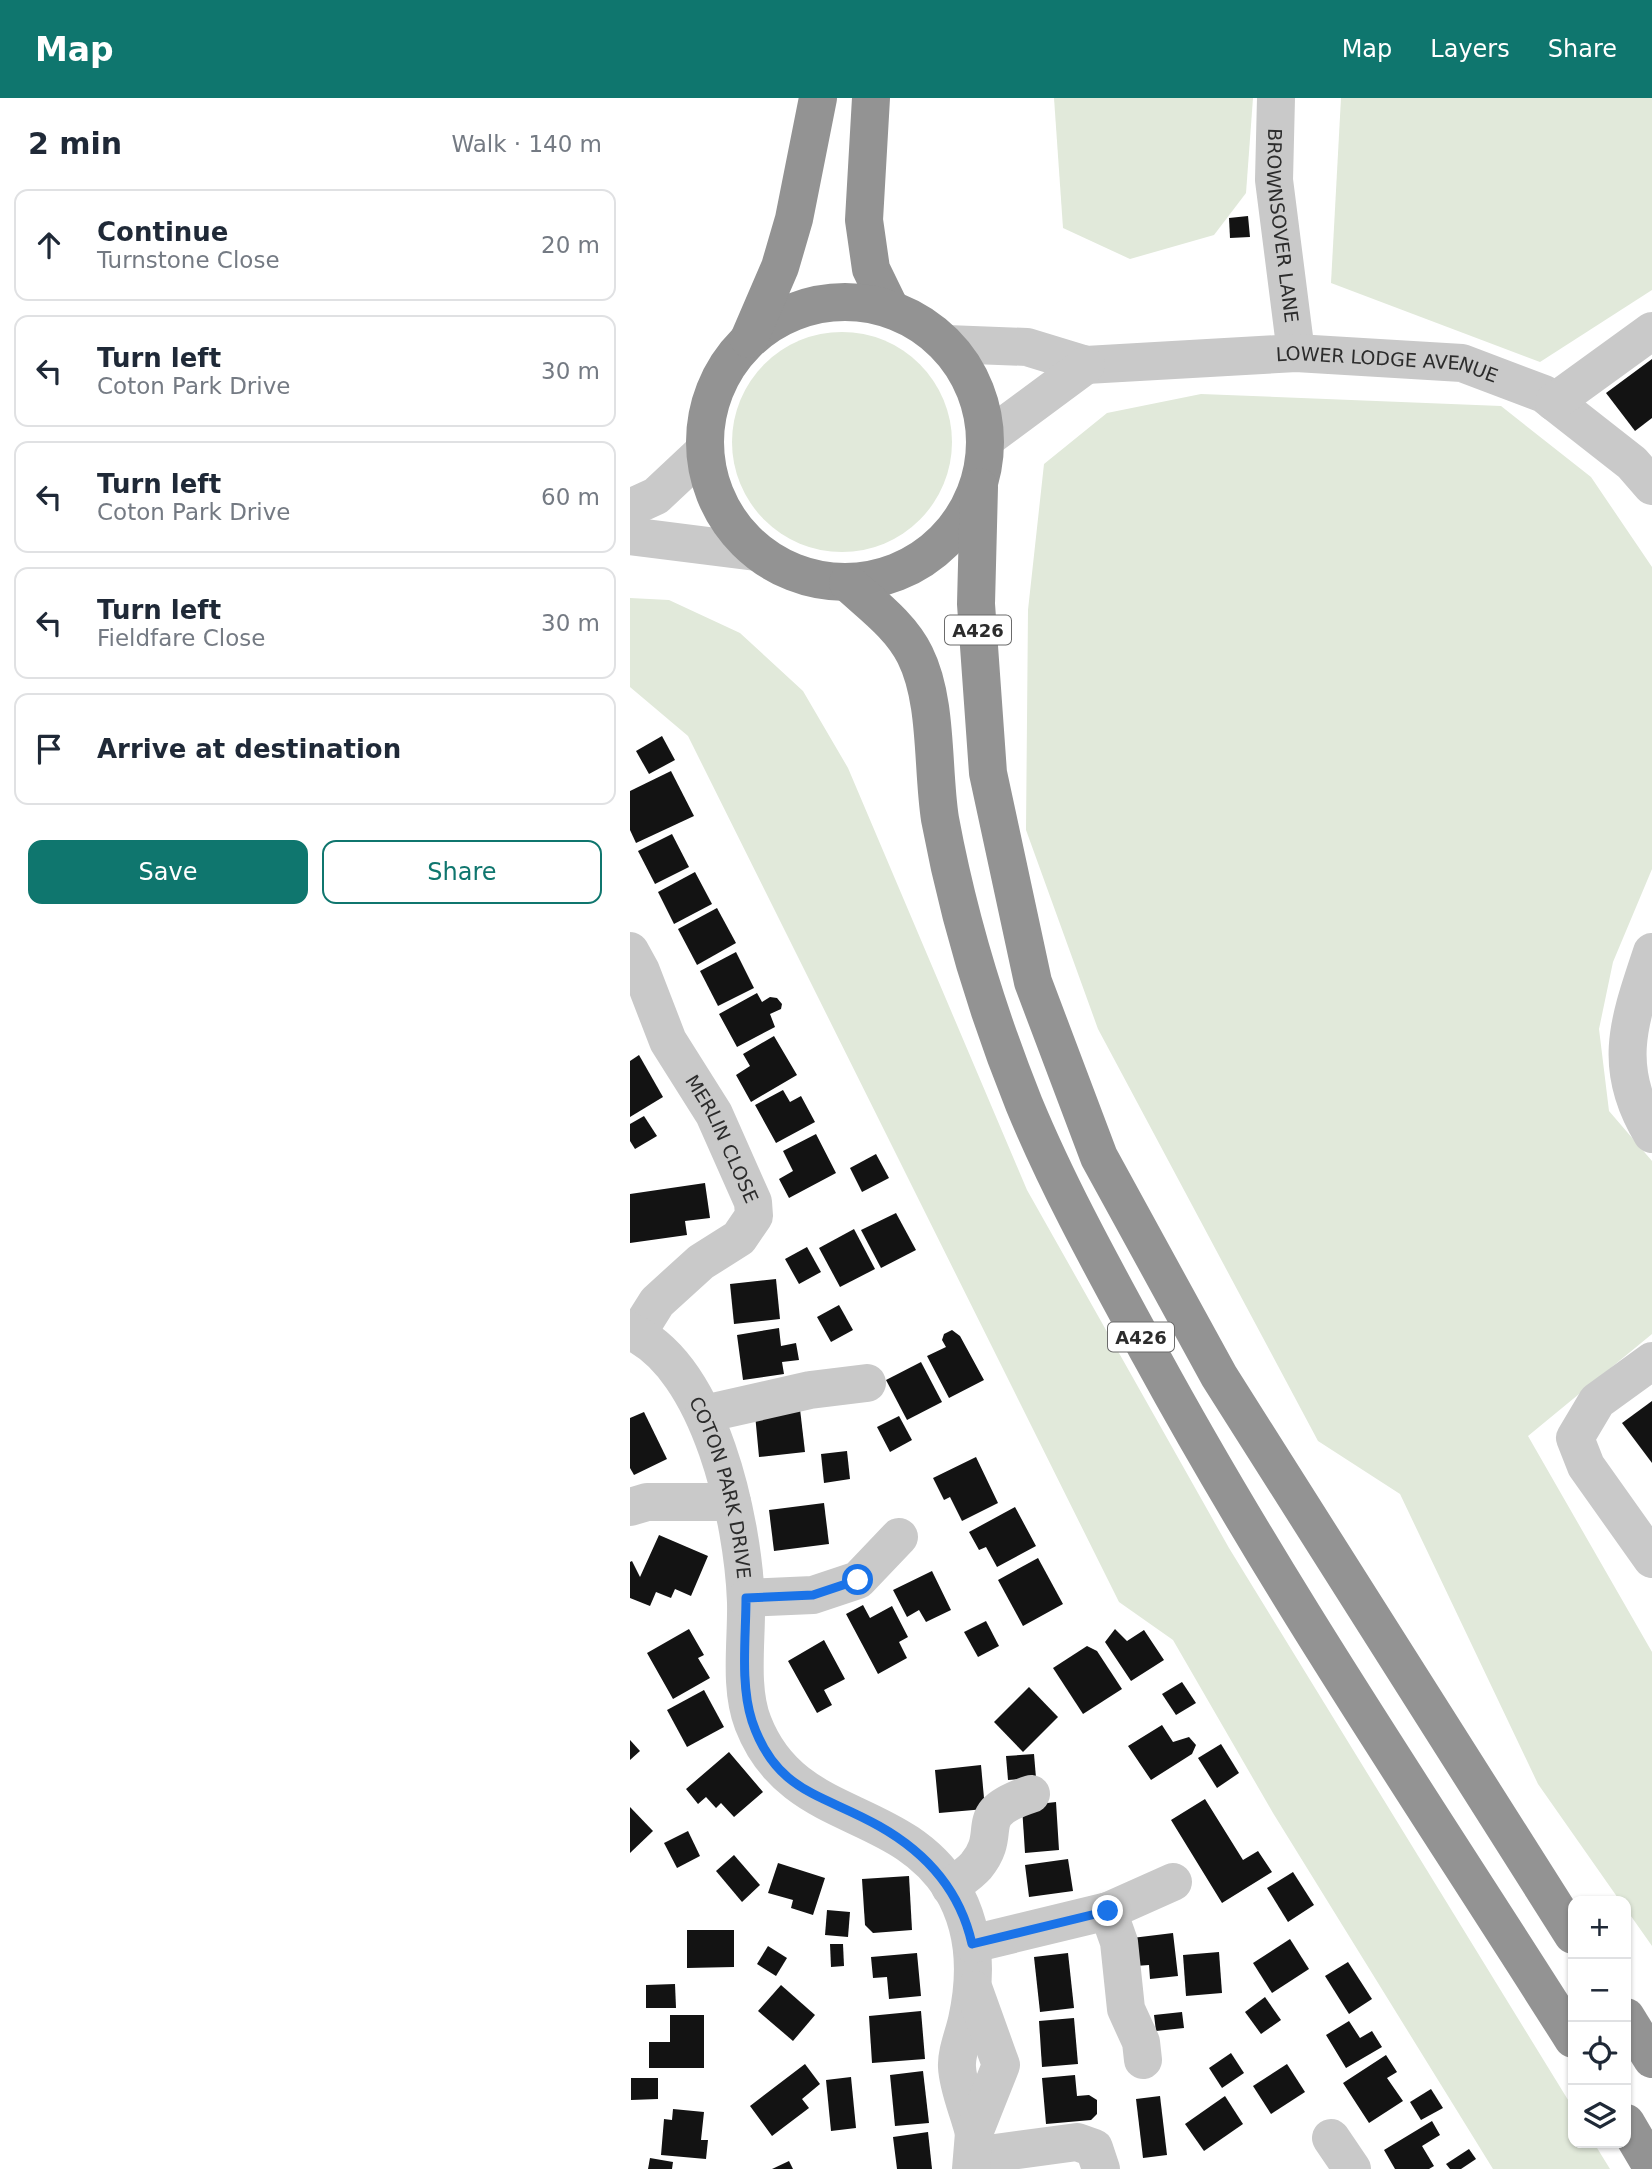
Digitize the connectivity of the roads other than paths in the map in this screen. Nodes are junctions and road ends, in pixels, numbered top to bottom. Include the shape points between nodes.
1 (818, 98) edge
2 (871, 98) edge
3 (1276, 98) edge
4 (890, 308) junction
5 (1652, 331) edge
6 (749, 339) junction
7 (947, 344) junction
8 (1296, 354) junction
9 (1086, 365) junction
10 (1554, 402) junction
11 (986, 439) junction
12 (704, 451) junction
13 (1652, 486) edge
14 (979, 487) junction
15 (630, 508) edge
16 (630, 536) edge
17 (756, 552) junction
18 (848, 583) junction
19 (630, 951) edge
20 (1652, 952) edge
21 (1652, 1134) edge
22 (634, 1333) edge
23 (1652, 1361) edge
24 (867, 1383) dead end
25 (704, 1414) junction
26 (732, 1502) junction
27 (630, 1507) edge
28 (899, 1537) dead end
29 (1652, 1559) edge
30 (746, 1598) junction
31 (1031, 1794) dead end
32 (1174, 1882) dead end
33 (950, 1887) junction
34 (1108, 1911) junction
35 (1568, 1927) edge
36 (972, 1944) junction
37 (1629, 2022) edge
38 (1568, 2031) edge
39 (1652, 2059) edge
40 (1143, 2060) dead end
41 (1631, 2131) edge
42 (1331, 2138) dead end
43 (973, 2153) edge
44 (1652, 2167) edge
45 (1101, 2169) edge
46 (1352, 2169) edge

1 - 6 highway via 794,219 780,267
2 - 4 highway via 864,220 871,269
3 - 8 street, BROWNSOVER LANE via 1275,180
4 - 6 highway via 853,301 815,304 779,317
4 - 7 highway
5 - 10 street
6 - 12 highway via 723,371 707,410
7 - 9 street, LOWER LODGE AVENUE via 1027,347
7 - 11 highway via 977,393
8 - 9 street, LOWER LODGE AVENUE
8 - 10 street, LOWER LODGE AVENUE via 1462,363
9 - 11 street
10 - 13 street, LOWER LODGE AVENUE via 1632,463
11 - 14 highway
12 - 15 street via 656,496
12 - 17 highway via 711,489 729,524
14 - 18 highway via 959,525 929,556 891,576
14 - 35 highway, A426 via 976,604 988,773 1033,982 1099,1157 1219,1376
16 - 17 street
17 - 18 highway via 794,573
18 - 38 highway, A426 via 901,633 916,656 925,684 940,817 967,943 1024,1104 1087,1240 1287,1593
19 - 22 street, MERLIN CLOSE via 668,1041 714,1114 754,1216 739,1238 701,1262 657,1302
20 - 21 street via 1632,1013 1625,1058 1638,1111
22 - 25 street, COTON PARK DRIVE via 667,1356 692,1388
23 - 29 street via 1597,1401 1575,1438 1586,1466
24 - 25 street via 810,1390
25 - 26 street, COTON PARK DRIVE
26 - 27 street via 647,1502
26 - 30 street, COTON PARK DRIVE
28 - 30 street via 858,1580 813,1595
30 - 33 street, COTON PARK DRIVE via 747,1688 751,1719 764,1749 784,1775 809,1794 903,1841
31 - 33 street via 1005,1803 993,1815 977,1865
32 - 34 street
33 - 36 street, COTON PARK DRIVE via 967,1920
34 - 36 street
34 - 40 street via 1119,1942 1126,2009 1141,2042
36 - 43 street, COTON PARK DRIVE via 974,1990 1001,2066
37 - 39 highway
41 - 44 highway
42 - 46 street
43 - 45 street via 1077,2142 1094,2148

